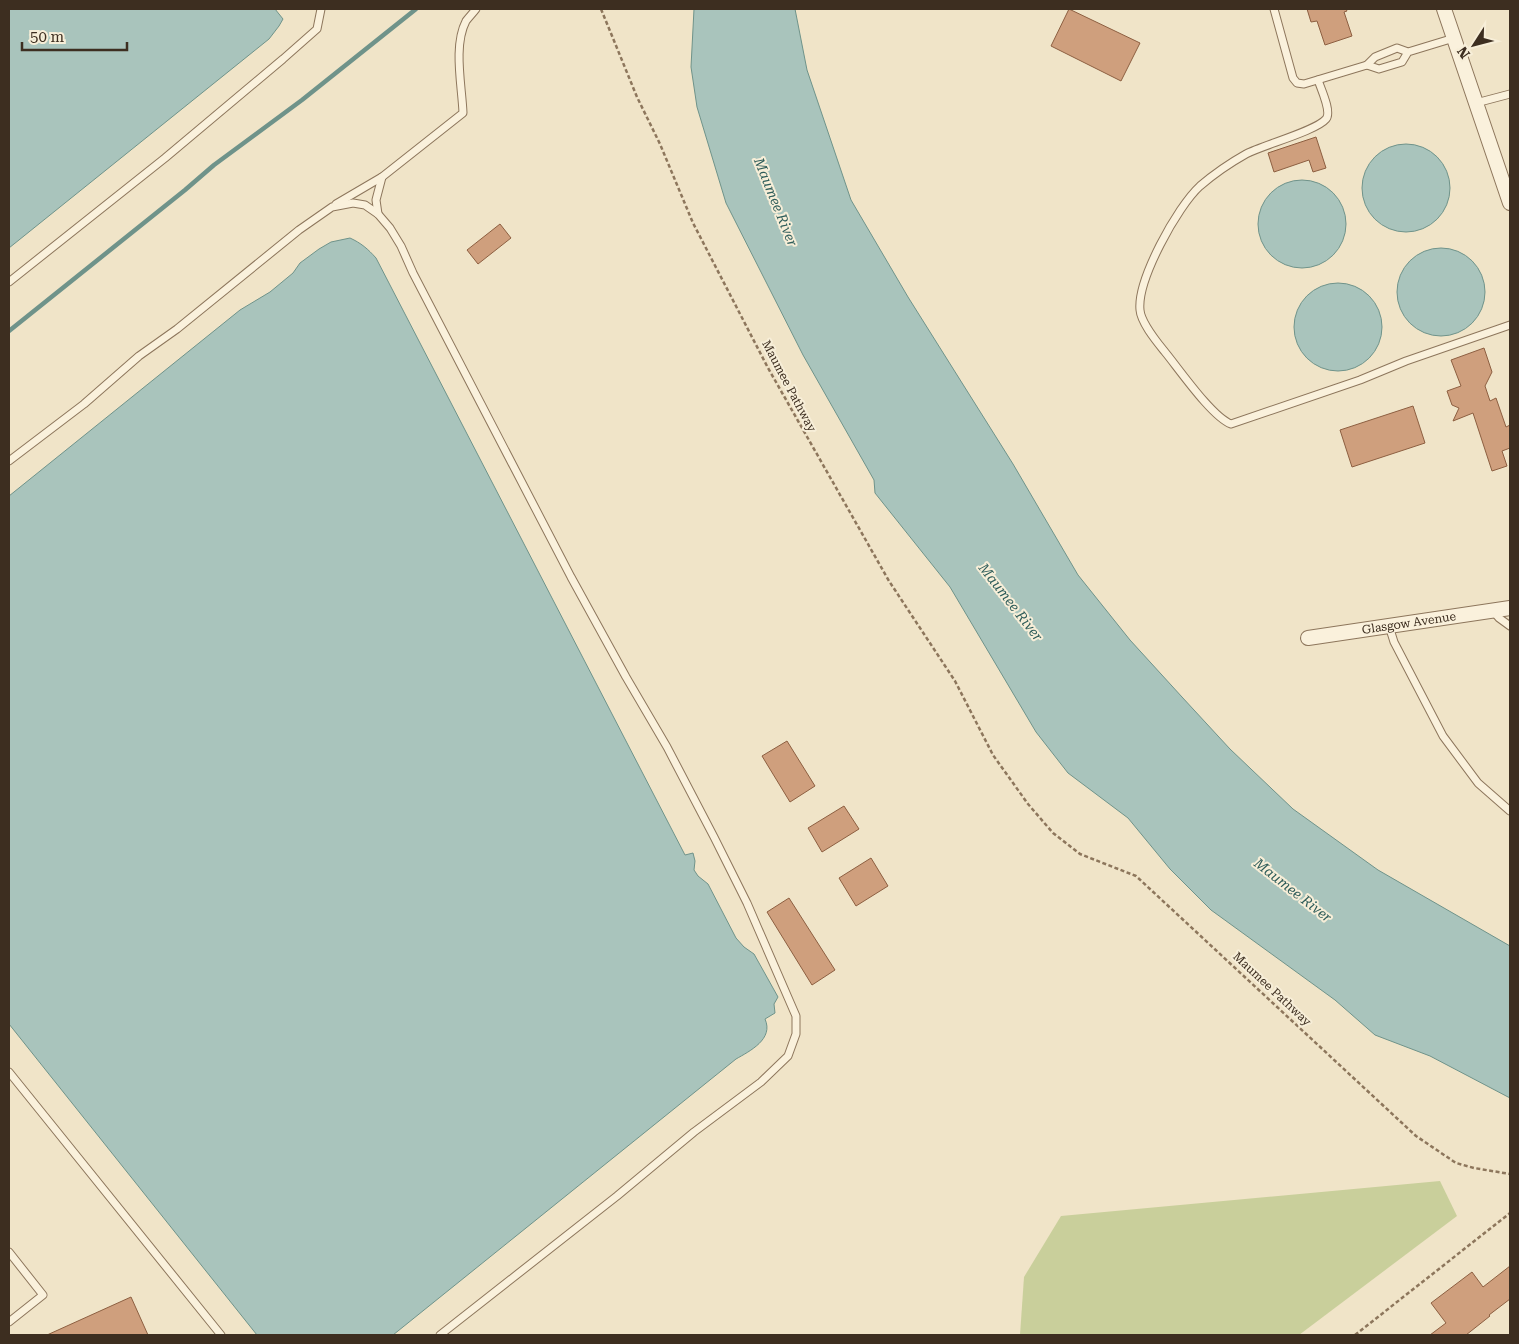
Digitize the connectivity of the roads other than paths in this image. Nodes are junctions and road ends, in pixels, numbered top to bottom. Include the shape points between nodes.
1 (321, 9) edge
2 (476, 9) edge
3 (1274, 9) edge
4 (1444, 9) edge
5 (1454, 38) junction
6 (1408, 52) junction
7 (1367, 65) junction
8 (1318, 80) junction
9 (1510, 94) edge
10 (1476, 103) junction
11 (382, 177) junction
12 (1510, 202) edge
13 (332, 207) junction
14 (378, 214) junction
15 (9, 282) edge
16 (1510, 325) edge
17 (9, 461) edge
18 (1510, 608) edge
19 (1492, 611) junction
20 (1389, 626) junction
21 (1510, 626) edge
22 (1308, 638) dead end
23 (1510, 811) edge
24 (9, 1072) edge
25 (9, 1252) edge
26 (9, 1322) edge
27 (221, 1335) edge
28 (440, 1335) edge

1 - 15 lane via 317,28 165,158
2 - 11 lane via 466,21 460,39 463,113
3 - 8 lane via 1293,78 1304,84
4 - 5 street
5 - 6 lane
5 - 10 street
6 - 7 lane via 1397,48 1375,57
6 - 7 lane via 1402,62 1379,69
7 - 8 lane
8 - 16 lane via 1329,112 1326,119 1247,154 1199,187 1180,211 1154,258 1141,292 1140,312 1150,332 1193,387 1224,422 1231,424
9 - 10 lane
10 - 12 street
11 - 13 lane
11 - 14 lane via 376,200
13 - 14 lane via 354,203 365,205
13 - 17 lane
14 - 28 lane via 401,246 571,577 714,837 747,903 796,1016 796,1034 788,1056 761,1082
18 - 19 street, Glasgow Avenue
19 - 20 street, Glasgow Avenue
19 - 21 lane
20 - 22 street, Glasgow Avenue
20 - 23 lane via 1394,642 1443,736 1478,782
24 - 27 lane
25 - 26 lane via 42,1295

